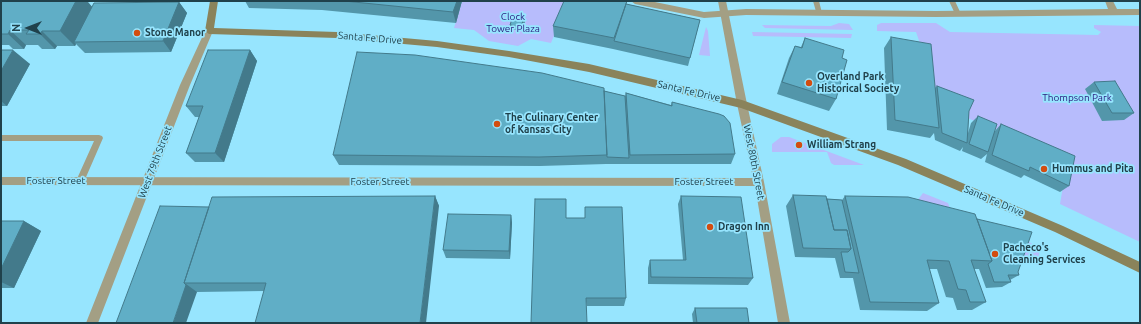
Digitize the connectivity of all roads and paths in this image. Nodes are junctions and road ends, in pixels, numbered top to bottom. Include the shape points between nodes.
1 (214, 1) edge
2 (636, 1) edge
3 (722, 1) edge
4 (816, 1) edge
5 (952, 1) edge
6 (1108, 1) edge
7 (819, 12) junction
8 (1140, 12) edge
9 (1114, 13) junction
10 (725, 14) junction
11 (958, 14) junction
12 (209, 31) junction
13 (742, 104) junction
14 (1, 138) edge
15 (1, 181) edge
16 (80, 181) junction
17 (147, 182) junction
18 (759, 182) junction
19 (1140, 268) edge
20 (92, 323) edge
21 (784, 323) edge

1 - 12 main road, West 79th Street
2 - 10 street via 697,15
3 - 10 street, West 80th Street
4 - 7 lane
5 - 11 lane
6 - 9 street
7 - 10 street
7 - 11 street
8 - 9 street
9 - 11 street
10 - 13 street, West 80th Street
12 - 13 main road, Santa Fe Drive via 337,35 509,54 589,68
12 - 17 street, West 79th Street
13 - 18 street, West 80th Street
13 - 19 main road, Santa Fe Drive via 902,162 1059,229
14 - 16 lane via 99,138
15 - 16 street, Foster Street
16 - 17 street, Foster Street
17 - 18 street, Foster Street
17 - 20 street, West 79th Street
18 - 21 street, West 80th Street

